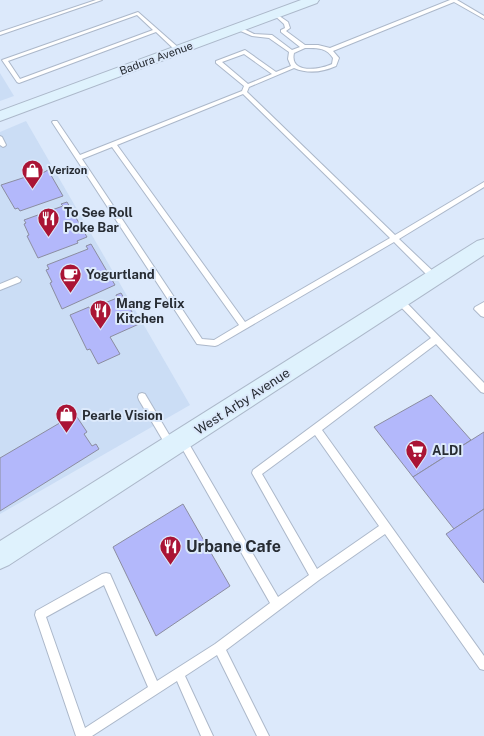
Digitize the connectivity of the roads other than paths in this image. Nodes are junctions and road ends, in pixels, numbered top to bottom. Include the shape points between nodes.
1 (100, 0) edge
2 (313, 0) edge
3 (454, 0) edge
4 (275, 14) junction
5 (484, 18) edge
6 (238, 28) junction
7 (157, 30) junction
8 (283, 31) junction
9 (0, 34) edge
10 (270, 36) junction
11 (304, 47) junction
12 (178, 50) junction
13 (330, 50) junction
14 (292, 52) junction
15 (295, 66) junction
16 (276, 74) junction
17 (247, 86) junction
18 (244, 92) junction
19 (0, 116) edge
20 (55, 122) dead end
21 (0, 138) edge
22 (113, 144) junction
23 (3, 145) dead end
24 (79, 158) junction
25 (484, 184) edge
26 (395, 238) junction
27 (484, 246) edge
28 (435, 278) junction
29 (17, 280) dead end
30 (0, 287) edge
31 (400, 301) junction
32 (484, 305) edge
33 (484, 314) edge
34 (244, 326) junction
35 (436, 339) junction
36 (484, 389) edge
37 (142, 397) dead end
38 (316, 429) junction
39 (177, 443) junction
40 (386, 527) junction
41 (0, 556) edge
42 (315, 576) junction
43 (277, 605) junction
44 (219, 648) junction
45 (484, 666) edge
46 (179, 674) junction
47 (155, 689) junction
48 (82, 736) edge
49 (207, 736) edge
50 (263, 736) edge

1 - 9 lane
2 - 4 street, Badura Avenue
3 - 5 lane
3 - 13 lane
4 - 6 street, Badura Avenue
4 - 8 lane via 286,23 288,28
6 - 10 lane via 260,38
6 - 12 street, Badura Avenue
7 - 7 lane via 138,13 5,60 19,81
7 - 12 lane
8 - 10 lane
8 - 11 lane
10 - 14 lane
11 - 13 lane via 318,46
11 - 14 lane
12 - 19 street, Badura Avenue
13 - 15 lane via 336,58 334,65 329,68 316,71
14 - 15 lane via 290,59
15 - 16 lane
16 - 17 lane
16 - 17 lane via 245,52 218,62
17 - 18 lane
18 - 22 lane
18 - 26 lane
20 - 24 lane
21 - 23 lane
22 - 24 lane
22 - 34 lane
24 - 34 lane via 200,342 215,344
25 - 26 lane
26 - 28 lane
26 - 34 lane
27 - 28 street, West Arby Avenue
28 - 31 street, West Arby Avenue
29 - 30 lane
31 - 35 lane
31 - 39 street, West Arby Avenue
32 - 33 lane via 478,309
35 - 36 lane
35 - 38 lane
37 - 39 lane
38 - 40 lane
38 - 42 lane via 256,473
39 - 41 street, West Arby Avenue
39 - 43 lane
40 - 42 lane
40 - 45 lane
42 - 43 lane
43 - 44 lane
44 - 46 lane
44 - 50 lane
46 - 47 lane
46 - 49 lane
47 - 48 lane
47 - 48 lane via 106,578 40,615

